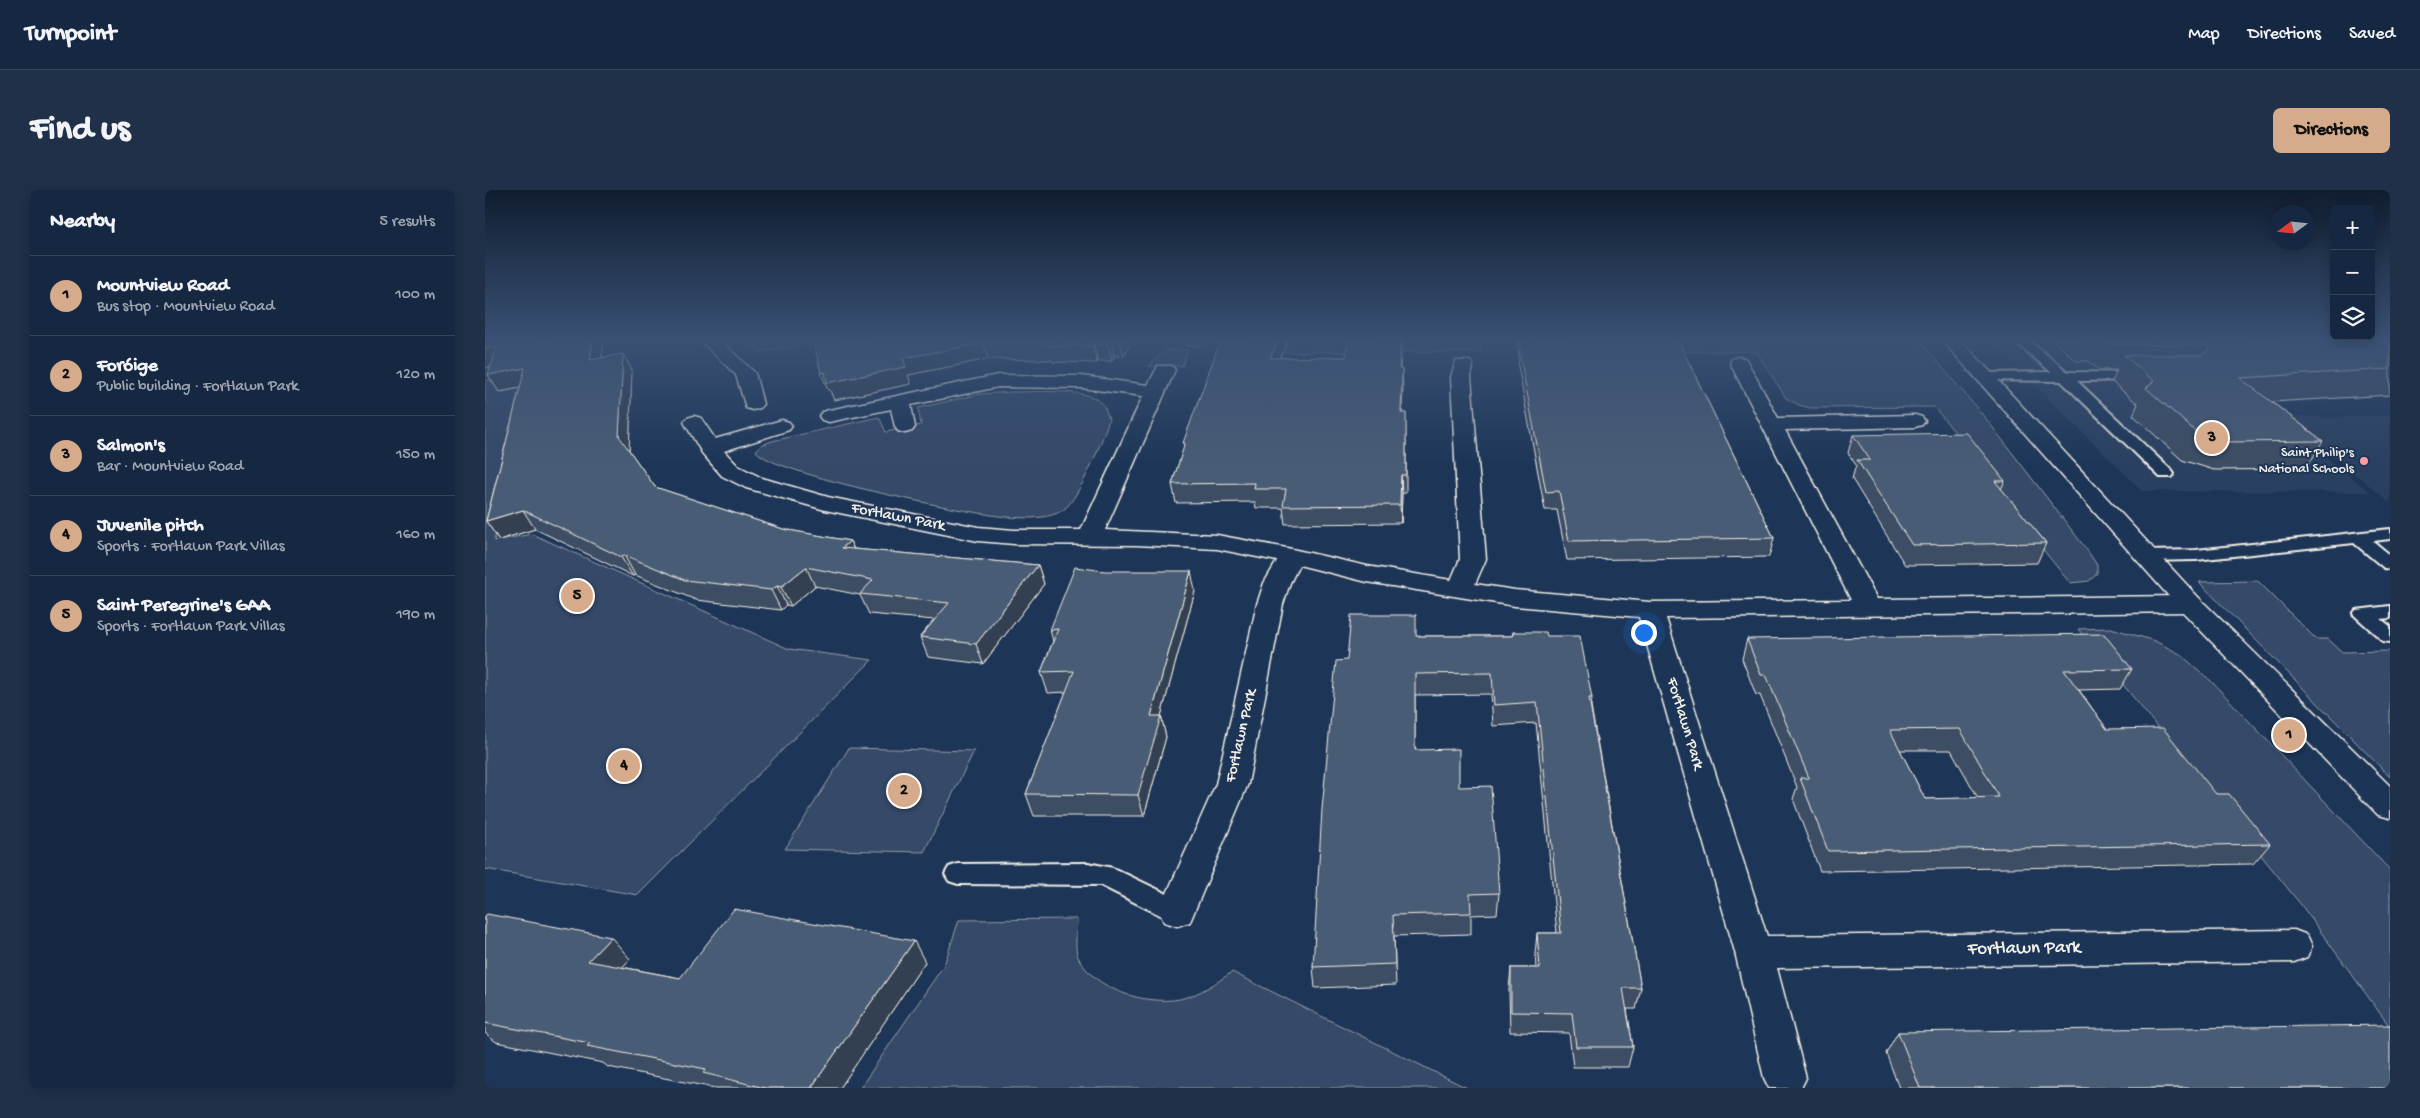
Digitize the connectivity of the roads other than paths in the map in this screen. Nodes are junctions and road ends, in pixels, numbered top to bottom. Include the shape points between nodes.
1 (747, 382) edge
2 (987, 382) edge
3 (1078, 382) edge
4 (1159, 382) edge
5 (1461, 382) edge
6 (1749, 382) edge
7 (1988, 382) edge
8 (2070, 382) edge
9 (1154, 392) junction
10 (901, 401) junction
11 (753, 404) dead end
12 (829, 416) dead end
13 (694, 422) dead end
14 (1915, 422) dead end
15 (1772, 424) junction
16 (782, 426) dead end
17 (905, 427) dead end
18 (710, 448) junction
19 (2166, 474) dead end
20 (2390, 534) edge
21 (1090, 538) junction
22 (2358, 538) junction
23 (1292, 556) junction
24 (2146, 556) junction
25 (2390, 564) edge
26 (1460, 589) junction
27 (2190, 604) junction
28 (1869, 608) junction
29 (1650, 610) junction
30 (2390, 612) edge
31 (2390, 636) edge
32 (2389, 803) edge
33 (957, 874) dead end
34 (1177, 911) joint
35 (2294, 946) dead end
36 (1754, 952) junction
37 (1785, 1078) dead end

1 - 11 street
2 - 10 street
3 - 9 street
4 - 9 street
5 - 26 street via 1473,560
6 - 15 street
7 - 24 street
8 - 19 lane
9 - 21 street
10 - 12 street
10 - 17 street
13 - 18 street, Fortlawn Park
14 - 15 street
15 - 28 street
16 - 18 street
18 - 21 street, Fortlawn Park via 730,471 754,483 825,503 978,534
20 - 22 lane
21 - 23 street, Fortlawn Park via 1194,540
22 - 24 lane via 2196,555
22 - 25 lane
23 - 26 street, Fortlawn Park via 1367,574
23 - 34 street, Fortlawn Park via 1270,604 1232,784
24 - 27 street
26 - 29 street, Fortlawn Park via 1530,600
27 - 28 street, Fortlawn Park
27 - 32 street
28 - 29 street, Fortlawn Park
29 - 36 street, Fortlawn Park
30 - 31 lane via 2363,614
33 - 34 lane via 1104,875
35 - 36 street, Fortlawn Park
36 - 37 street, Fortlawn Park

